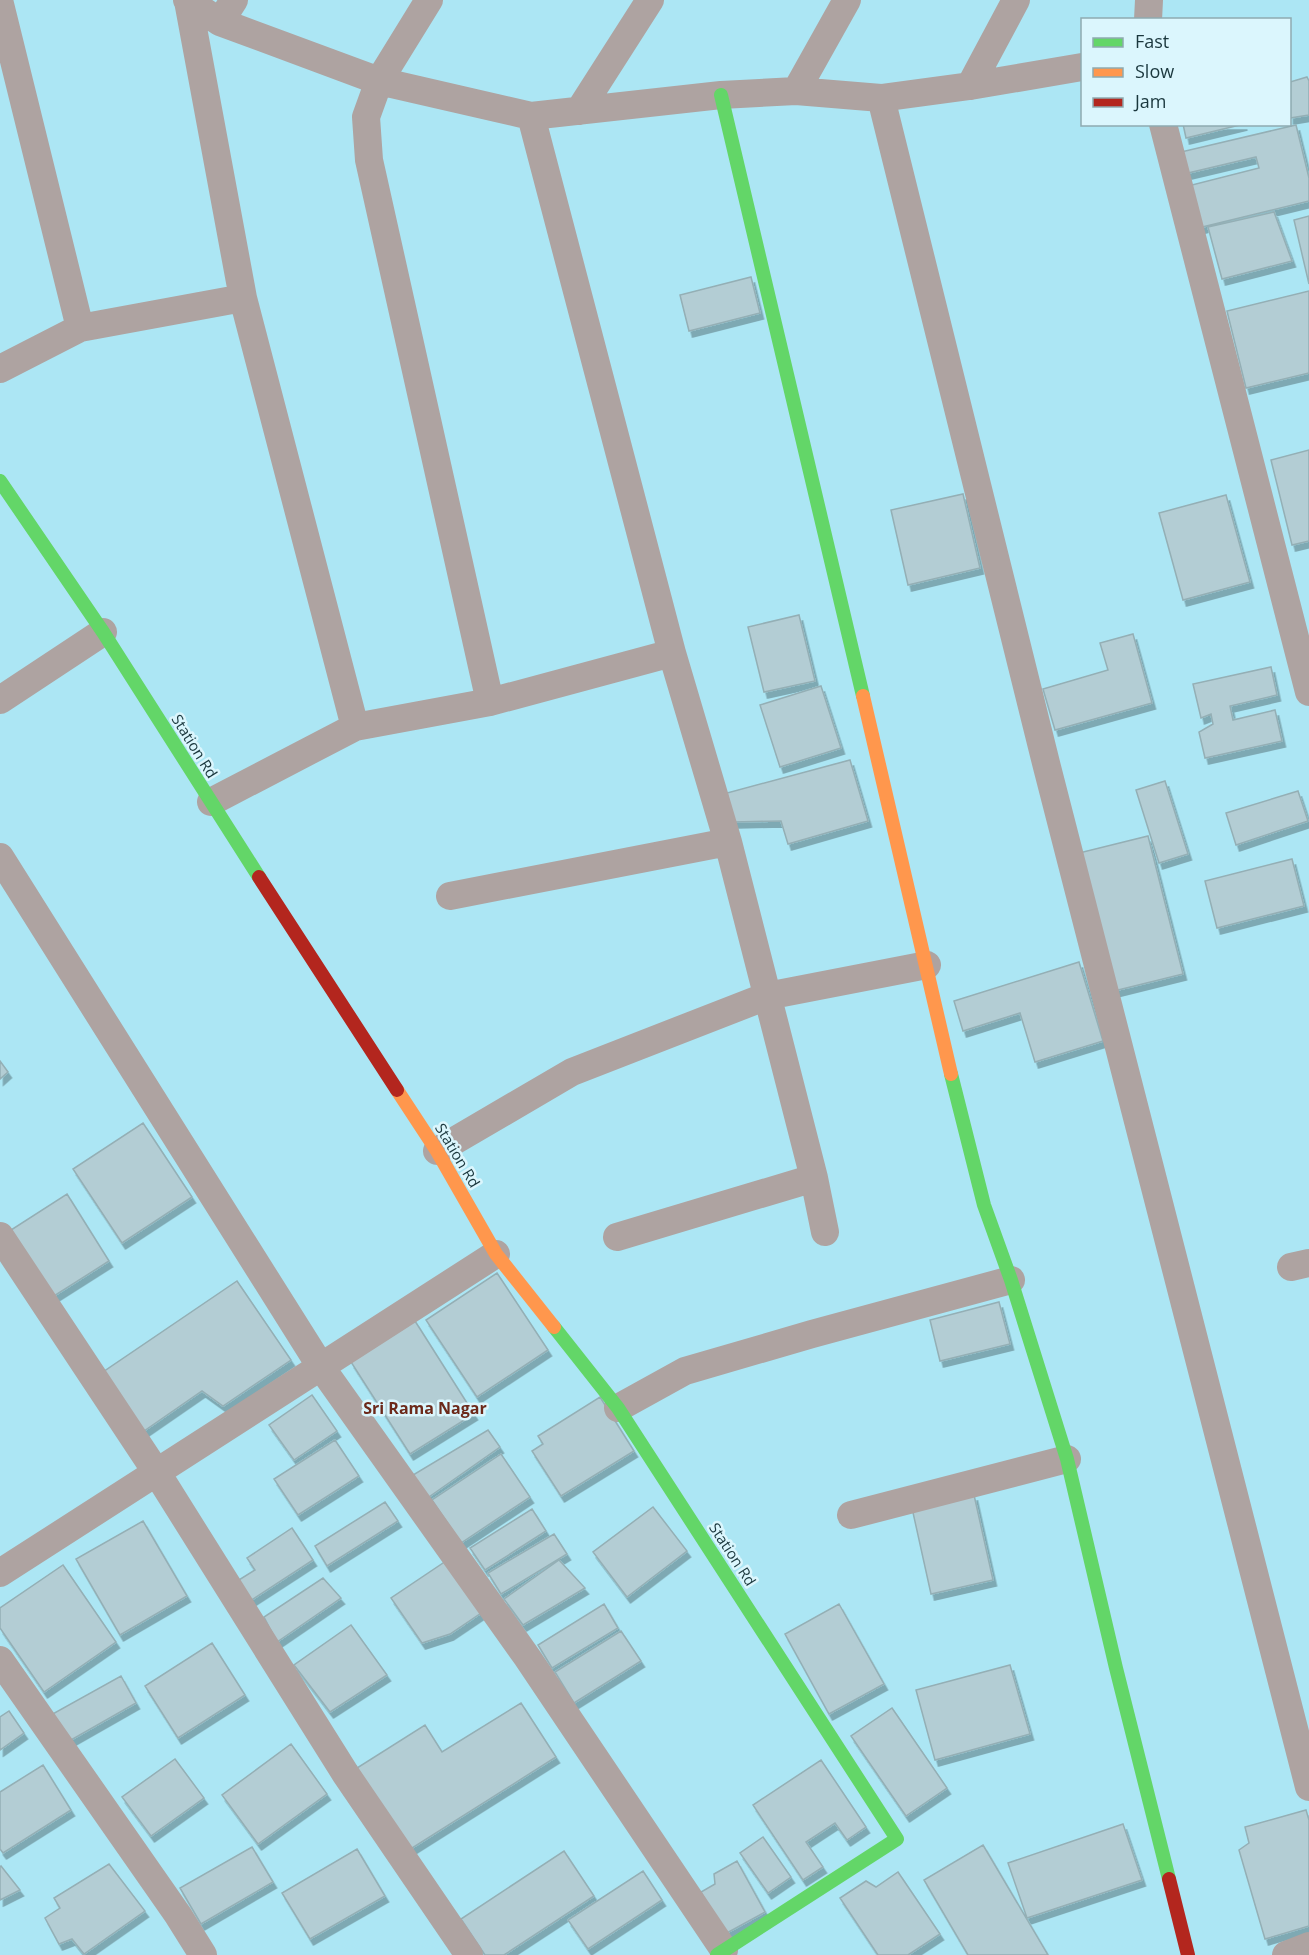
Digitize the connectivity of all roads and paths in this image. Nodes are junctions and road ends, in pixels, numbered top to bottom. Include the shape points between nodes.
1 (188, 0) edge
2 (429, 0) edge
3 (650, 0) edge
4 (847, 0) edge
5 (1016, 0) edge
6 (1149, 0) edge
7 (0, 4) edge
8 (227, 11) edge
9 (1148, 18) edge
10 (1081, 67) edge
11 (379, 81) junction
12 (970, 86) junction
13 (796, 91) junction
14 (721, 95) junction
15 (881, 98) junction
16 (579, 111) junction
17 (531, 116) junction
18 (1165, 126) edge
19 (243, 298) junction
20 (80, 328) junction
21 (0, 369) edge
22 (0, 481) edge
23 (103, 632) junction
24 (672, 653) junction
25 (1309, 692) edge
26 (0, 700) edge
27 (490, 702) junction
28 (355, 727) junction
29 (211, 802) junction
30 (728, 842) junction
31 (0, 857) edge
32 (450, 896) dead end
33 (927, 965) junction
34 (767, 996) junction
35 (437, 1151) junction
36 (814, 1178) junction
37 (825, 1232) dead end
38 (0, 1236) edge
39 (617, 1237) dead end
40 (496, 1254) junction
41 (1011, 1280) junction
42 (321, 1367) junction
43 (618, 1408) junction
44 (1067, 1459) junction
45 (157, 1473) junction
46 (851, 1515) dead end
47 (0, 1573) edge
48 (0, 1660) edge
49 (1309, 1787) edge
50 (1309, 1946) edge
51 (720, 1953) edge
52 (202, 1955) edge
53 (470, 1955) edge
54 (1188, 1955) edge
55 (1286, 1955) edge

1 - 8 street
1 - 19 street
2 - 11 street
3 - 16 street
4 - 13 street
5 - 12 street
6 - 9 street
7 - 20 street
8 - 11 street
10 - 12 street
11 - 17 street
11 - 27 street via 366,117 369,160
12 - 15 street
13 - 14 street
13 - 15 street
14 - 16 street
14 - 33 street
15 - 49 street via 1047,767
16 - 17 street
17 - 24 street
18 - 25 street
19 - 20 street
19 - 28 street
20 - 21 street
22 - 23 street, Station Rd
23 - 26 street
23 - 29 street, Station Rd
24 - 27 street
24 - 30 street
27 - 28 street
28 - 29 street
29 - 35 street, Station Rd
30 - 32 street
30 - 34 street
31 - 42 street
33 - 34 street
33 - 41 street via 984,1205
34 - 35 street via 572,1072
34 - 36 street
35 - 40 street, Station Rd
36 - 37 street
36 - 39 street
38 - 45 street
40 - 42 street
40 - 43 street, Station Rd
41 - 43 street via 685,1371
41 - 44 street
42 - 45 street
42 - 51 street via 527,1657
43 - 51 street, Station Rd via 897,1839
44 - 46 street
44 - 54 street
45 - 47 street
45 - 53 street via 345,1773
48 - 52 street
50 - 55 street

